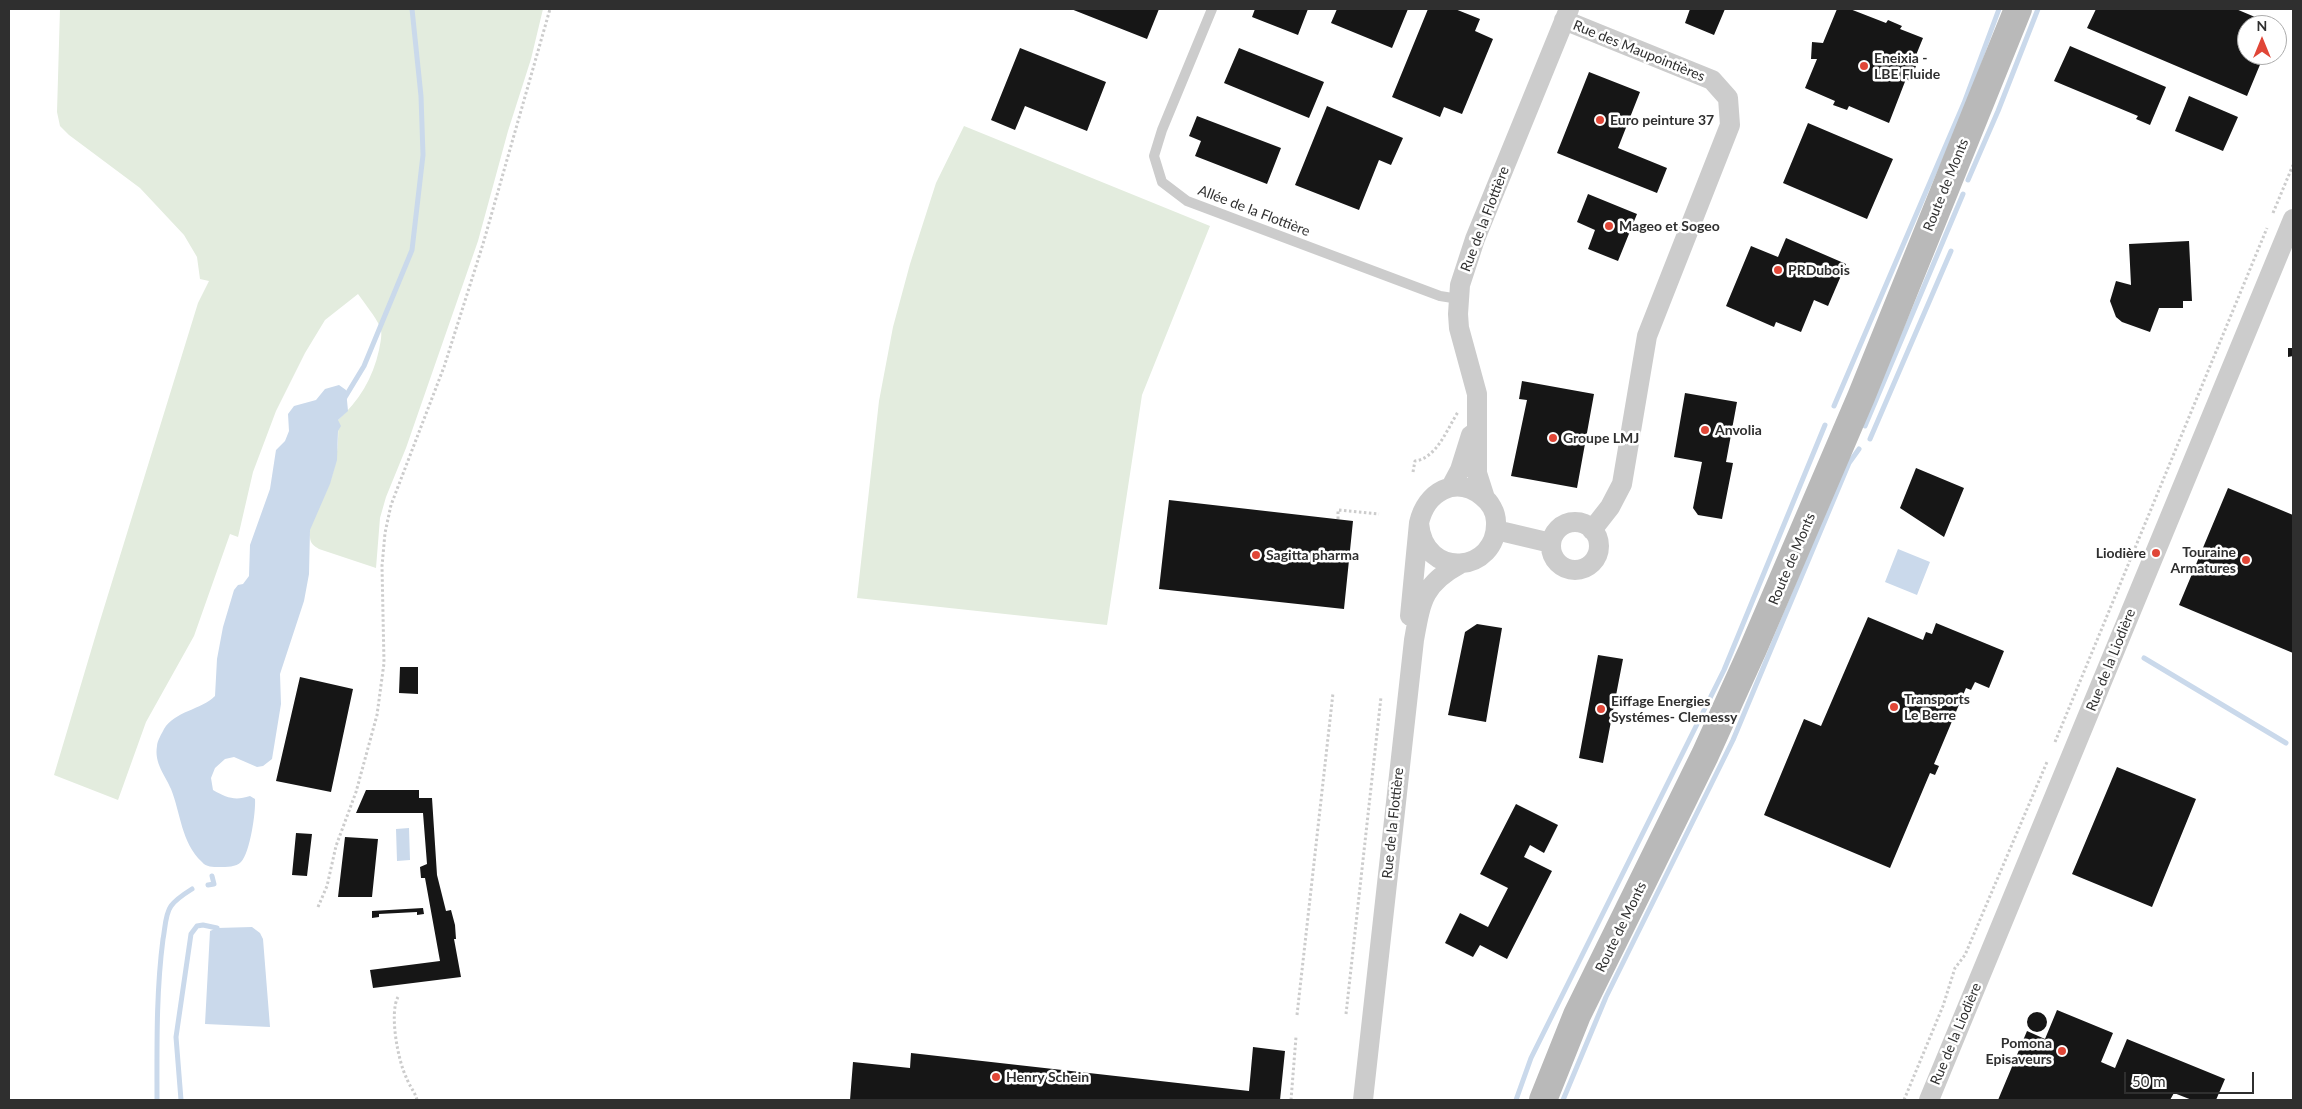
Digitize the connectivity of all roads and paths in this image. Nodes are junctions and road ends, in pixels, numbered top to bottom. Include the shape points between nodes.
1 (550, 9) edge
2 (1212, 9) edge
3 (2018, 9) edge
4 (1564, 13) edge
5 (2293, 165) edge
6 (2271, 218) dead end
7 (2293, 219) edge
8 (2267, 227) dead end
9 (1458, 299) junction
10 (1477, 394) junction
11 (1451, 487) junction
12 (1485, 498) junction
13 (1379, 514) dead end
14 (1338, 519) dead end
15 (1419, 523) junction
16 (1496, 530) junction
17 (1592, 530) junction
18 (1551, 543) junction
19 (1460, 564) junction
20 (1414, 640) junction
21 (1332, 692) dead end
22 (1381, 698) dead end
23 (2052, 748) dead end
24 (2049, 757) dead end
25 (318, 907) dead end
26 (398, 997) dead end
27 (1346, 1014) dead end
28 (1297, 1015) dead end
29 (1296, 1038) dead end
30 (418, 1100) edge
31 (1291, 1100) edge
32 (1363, 1100) edge
33 (1543, 1100) edge
34 (1904, 1100) edge
35 (1929, 1100) edge

1 - 25 path via 444,367 391,505 382,566 384,663 377,715 356,792
2 - 9 lane, Allée de la Flottière via 1154,156 1162,182 1187,201 1440,296
3 - 33 main road, Route de Monts via 1861,397 1753,649 1705,755 1577,1015
4 - 9 street, Rue de la Flottière via 1466,264
4 - 17 street, Rue des Maupointières via 1712,80 1728,98 1730,125 1646,336 1622,484 1610,507
5 - 6 path
7 - 35 street, Rue de la Liodière
8 - 23 path
9 - 10 street, Rue de la Flottière via 1459,328
10 - 11 street via 1472,430 1460,470
10 - 12 street, Rue de la Flottière via 1477,473
11 - 12 street via 1464,487
11 - 15 street via 1439,491 1429,500
12 - 16 street via 1496,518
13 - 14 path via 1338,510
15 - 19 street via 1423,541 1435,557
15 - 20 street via 1410,614
16 - 18 street
16 - 19 street via 1484,553 1473,561
17 - 18 street via 1579,523 1571,523 1558,529
17 - 18 street via 1597,537 1598,552 1595,560 1582,569 1570,570 1559,565
19 - 20 street, Rue de la Flottière via 1442,575 1428,590
20 - 32 street, Rue de la Flottière
21 - 28 path
22 - 27 path
24 - 34 path via 1965,955 1955,968 1943,1006
26 - 30 path via 394,1010 397,1038 406,1078
29 - 31 path

